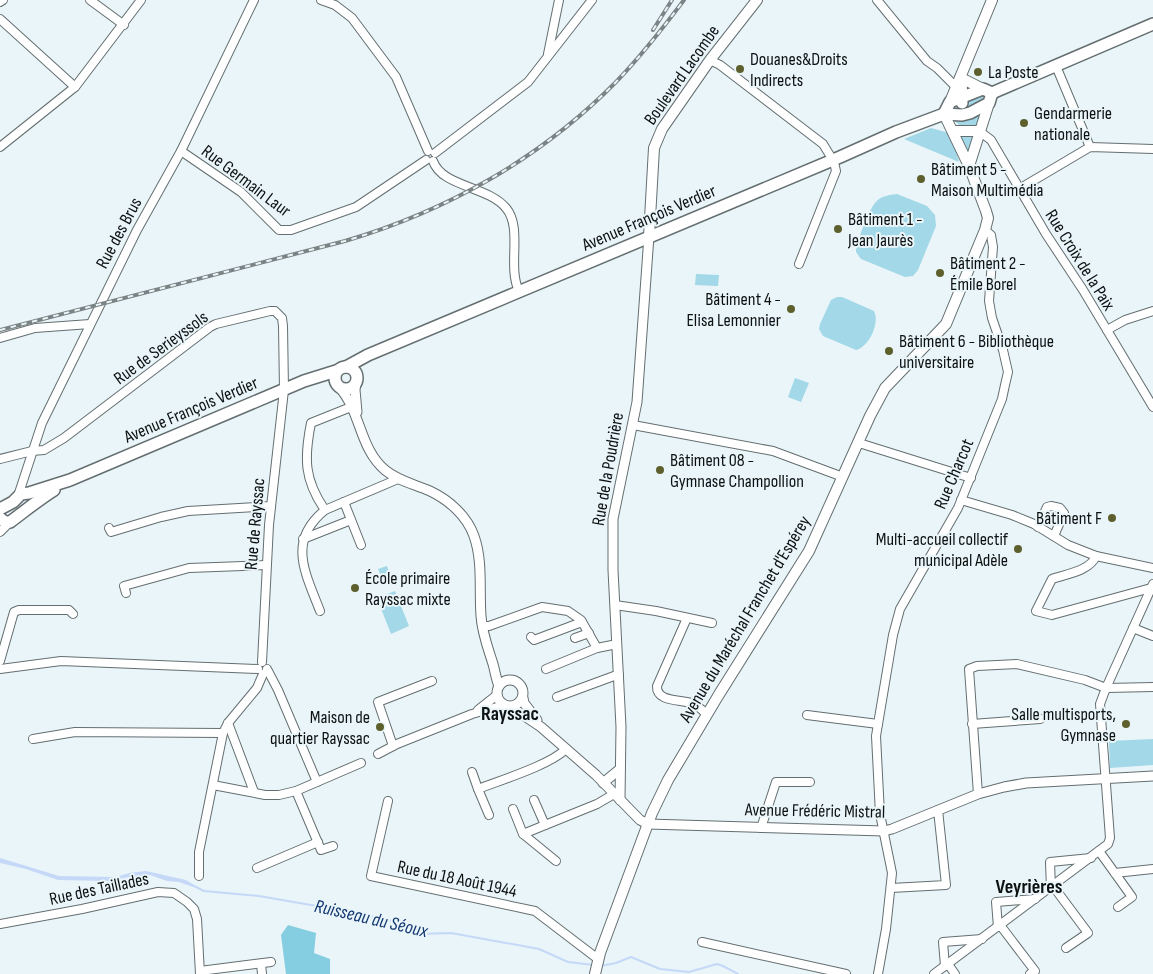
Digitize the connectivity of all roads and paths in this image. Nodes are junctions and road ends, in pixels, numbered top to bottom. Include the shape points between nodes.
1 (90, 0) edge
2 (141, 0) edge
3 (254, 0) edge
4 (321, 0) edge
5 (559, 0) edge
6 (592, 0) edge
7 (757, 0) edge
8 (877, 0) edge
9 (992, 0) edge
10 (0, 19) edge
11 (1153, 24) edge
12 (124, 25) junction
13 (553, 30) junction
14 (564, 37) junction
15 (547, 57) junction
16 (710, 60) junction
17 (1056, 66) junction
18 (75, 87) junction
19 (959, 88) junction
20 (988, 95) junction
21 (944, 114) junction
22 (962, 115) junction
23 (953, 131) junction
24 (979, 131) junction
25 (0, 147) edge
26 (1090, 147) junction
27 (1153, 149) edge
28 (182, 151) junction
29 (430, 157) junction
30 (832, 160) junction
31 (969, 166) junction
32 (1019, 188) junction
33 (985, 230) junction
34 (649, 236) junction
35 (799, 264) dead end
36 (519, 291) junction
37 (1153, 311) edge
38 (90, 324) junction
39 (1107, 330) junction
40 (0, 338) edge
41 (342, 377) junction
42 (284, 390) junction
43 (351, 407) junction
44 (1153, 407) edge
45 (357, 422) junction
46 (633, 425) junction
47 (859, 443) junction
48 (32, 451) junction
49 (0, 459) edge
50 (843, 477) junction
51 (971, 478) junction
52 (398, 479) junction
53 (26, 495) junction
54 (961, 500) junction
55 (344, 502) junction
56 (271, 506) junction
57 (325, 510) junction
58 (2, 516) edge
59 (351, 520) junction
60 (1038, 527) junction
61 (109, 528) dead end
62 (0, 532) edge
63 (1054, 536) junction
64 (303, 539) junction
65 (361, 545) dead end
66 (1096, 556) junction
67 (266, 565) junction
68 (1153, 568) edge
69 (1152, 586) edge
70 (126, 593) dead end
71 (616, 605) junction
72 (320, 611) dead end
73 (73, 614) dead end
74 (688, 618) junction
75 (582, 622) junction
76 (712, 623) dead end
77 (482, 626) junction
78 (1133, 628) junction
79 (589, 633) junction
80 (1153, 636) edge
81 (531, 637) dead end
82 (575, 638) dead end
83 (617, 644) junction
84 (597, 648) junction
85 (0, 661) edge
86 (493, 663) junction
87 (262, 668) junction
88 (0, 669) edge
89 (546, 670) dead end
90 (619, 675) junction
91 (510, 680) junction
92 (432, 681) dead end
93 (1153, 687) edge
94 (1106, 688) junction
95 (498, 690) junction
96 (557, 697) dead end
97 (523, 698) junction
98 (508, 706) junction
99 (472, 714) junction
100 (707, 714) junction
101 (807, 715) dead end
102 (1040, 719) dead end
103 (228, 723) junction
104 (878, 724) junction
105 (972, 724) junction
106 (541, 727) junction
107 (223, 733) junction
108 (33, 739) dead end
109 (394, 746) junction
110 (566, 749) junction
111 (378, 754) dead end
112 (361, 763) dead end
113 (620, 769) junction
114 (472, 772) dead end
115 (1153, 776) edge
116 (1105, 780) junction
117 (317, 782) junction
118 (810, 782) dead end
119 (603, 783) junction
120 (213, 784) junction
121 (478, 789) junction
122 (296, 791) junction
123 (254, 792) junction
124 (978, 794) junction
125 (617, 797) junction
126 (534, 800) dead end
127 (388, 801) dead end
128 (513, 809) dead end
129 (938, 810) junction
130 (489, 815) dead end
131 (544, 824) junction
132 (648, 824) junction
133 (761, 828) junction
134 (884, 831) junction
135 (523, 834) junction
136 (318, 842) junction
137 (333, 846) dead end
138 (1099, 851) junction
139 (1091, 858) junction
140 (556, 861) dead end
141 (257, 868) dead end
142 (1153, 869) edge
143 (1115, 873) junction
144 (199, 876) dead end
145 (1052, 887) junction
146 (891, 888) junction
147 (1036, 899) junction
148 (1118, 907) dead end
149 (0, 924) edge
150 (999, 926) junction
151 (982, 938) junction
152 (702, 942) dead end
153 (1066, 948) dead end
154 (271, 962) dead end
155 (261, 964) junction
156 (947, 965) junction
157 (596, 969) edge
158 (200, 972) edge
159 (262, 974) edge
160 (846, 974) edge
161 (878, 974) edge
162 (934, 974) edge
163 (955, 974) edge
164 (1030, 974) edge

1 - 12 street
2 - 12 street
3 - 28 street, Rue des Brus
4 - 29 street via 335,5 352,18 396,77
5 - 13 street
6 - 14 street
7 - 16 main road, Boulevard Lacombe
8 - 19 street via 928,61
9 - 19 main road
10 - 18 street
11 - 17 main road
12 - 18 street
13 - 14 street
13 - 15 street
14 - 15 street
15 - 29 street via 528,82
16 - 30 street via 823,144
16 - 34 main road, Boulevard Lacombe via 656,139
17 - 20 main road
17 - 26 street
18 - 25 street
19 - 20 main road
19 - 20 main road
19 - 21 main road
19 - 22 main road
20 - 22 main road
20 - 24 main road
21 - 22 main road
21 - 23 main road, Avenue du Maréchal Franchet d'Espérey
21 - 30 main road, Avenue François Verdier
23 - 24 main road
23 - 31 main road, Avenue du Maréchal Franchet d'Espérey
24 - 31 main road
24 - 32 street, Rue Croix de la Paix via 991,140
26 - 27 street
26 - 32 street
28 - 29 street, Rue Germain Laur via 241,192 279,230 299,227 356,207
28 - 38 street, Rue des Brus via 137,230
29 - 36 street via 439,173 491,196 506,208 513,223 514,267
30 - 34 main road, Avenue François Verdier
30 - 35 street via 836,171
31 - 33 main road, Avenue du Maréchal Franchet d'Espérey via 988,218
32 - 39 street, Rue Croix de la Paix
33 - 47 main road, Avenue du Maréchal Franchet d'Espérey via 946,324 885,388
33 - 51 street, Rue Charcot via 991,234 993,247 989,301 1008,372 1002,399
34 - 36 main road, Avenue François Verdier
34 - 46 street, Rue de la Poudrière
36 - 41 main road, Avenue François Verdier via 368,355
37 - 39 street
38 - 40 street via 35,328
38 - 48 street, Rue des Brus via 42,423
39 - 44 street, Rue Croix de la Paix
41 - 42 main road, Avenue François Verdier via 304,381
41 - 43 street
41 - 45 street via 355,390
42 - 48 street, Rue de Serieyssols via 283,326 280,314 270,311 216,324 64,438 44,450
42 - 53 main road, Avenue François Verdier via 70,480
42 - 56 street, Rue de Rayssac
43 - 45 street
43 - 57 street via 311,424 306,468 314,492
45 - 52 street via 376,460
46 - 50 street via 774,451
46 - 71 street, Rue de la Poudrière via 613,519
47 - 50 main road, Avenue du Maréchal Franchet d'Espérey
47 - 51 street
48 - 49 street, Rue de Serieyssols
48 - 53 street, Rue des Brus
50 - 100 main road, Avenue du Maréchal Franchet d'Espérey via 809,551
51 - 54 street, Rue Charcot
52 - 55 street
52 - 77 street via 431,492 467,520 479,553
53 - 58 main road
53 - 58 main road via 30,508
54 - 60 street via 1012,515
54 - 104 street, Rue Charcot via 900,610
55 - 57 street
55 - 59 street
56 - 61 street via 188,511 110,532
56 - 67 street, Rue de Rayssac
57 - 64 street via 310,523
58 - 62 street
59 - 64 street
59 - 65 street
60 - 63 street
60 - 63 street via 1047,507 1060,508 1064,512 1063,518
63 - 66 street via 1068,546
64 - 72 street via 303,560
66 - 68 street
66 - 69 street via 1089,566 1052,579 1036,610 1052,615
67 - 70 street via 189,568 124,586
67 - 87 street, Rue de Rayssac
69 - 78 street
71 - 74 street
71 - 83 street, Rue de la Poudrière
73 - 85 street via 69,610 14,612
74 - 76 street
74 - 100 street via 656,691 665,698 694,704
75 - 77 street via 568,612 542,607
75 - 79 street
75 - 81 street via 534,640
77 - 86 street
78 - 80 street
78 - 94 street
79 - 82 street
79 - 84 street
83 - 84 street
83 - 90 street, Rue de la Poudrière
84 - 89 street
86 - 91 street
86 - 95 street
87 - 88 street via 61,661
87 - 103 street, Rue de Rayssac via 257,688
87 - 117 street via 278,690
90 - 96 street
90 - 113 street, Rue de la Poudrière
91 - 95 street
91 - 97 street via 521,686
92 - 109 street via 378,702
93 - 94 street
94 - 105 street via 1017,664 977,666 969,669
94 - 116 street via 1100,704
95 - 98 street via 499,701
95 - 99 street
97 - 98 street via 518,704
97 - 106 street
98 - 99 street
98 - 106 street
99 - 109 street
100 - 132 main road, Avenue du Maréchal Franchet d'Espérey via 668,780
101 - 104 street
102 - 105 street
103 - 107 street, Rue de Rayssac
103 - 123 street
104 - 134 street, Rue Charcot via 875,739
105 - 124 street
106 - 110 street
107 - 108 street via 75,732
107 - 120 street, Rue de Rayssac
109 - 111 street
110 - 119 street
110 - 121 street via 549,760
112 - 117 street
113 - 119 street
113 - 125 street, Rue de la Poudrière
114 - 121 street
115 - 116 street, Avenue Frédéric Mistral
116 - 124 street, Avenue Frédéric Mistral via 1026,784
116 - 138 street via 1110,838
117 - 122 street
118 - 133 street via 776,782
119 - 125 street
120 - 123 street
120 - 144 street, Rue de Rayssac via 199,852
121 - 130 street
122 - 123 street via 279,795
122 - 136 street
124 - 129 street, Avenue Frédéric Mistral
125 - 131 street
125 - 132 street
126 - 131 street
127 - 157 street, Rue du 18 Août 1944 via 371,876 535,911
128 - 135 street
129 - 134 street, Avenue Frédéric Mistral
129 - 146 street via 946,885
131 - 135 street
132 - 133 street, Avenue Frédéric Mistral
132 - 157 main road, Avenue du Maréchal Franchet d'Espérey
133 - 134 street, Avenue Frédéric Mistral
134 - 146 street, Rue Charcot via 892,873
135 - 140 street
136 - 137 street via 322,850
136 - 141 street
138 - 139 street
138 - 143 street
139 - 145 street
139 - 145 street via 1050,862
142 - 143 street
143 - 148 street via 1132,897
145 - 147 street
145 - 153 street via 1088,933
146 - 161 street, Rue Charcot
147 - 150 street
147 - 150 street via 996,902
149 - 158 street, Rue des Taillades via 158,892 174,893 194,909
150 - 151 street
150 - 164 street via 1034,971
151 - 156 street
151 - 156 street via 943,942
152 - 160 street
154 - 155 street
155 - 158 street
155 - 159 street
156 - 162 street
156 - 163 street

